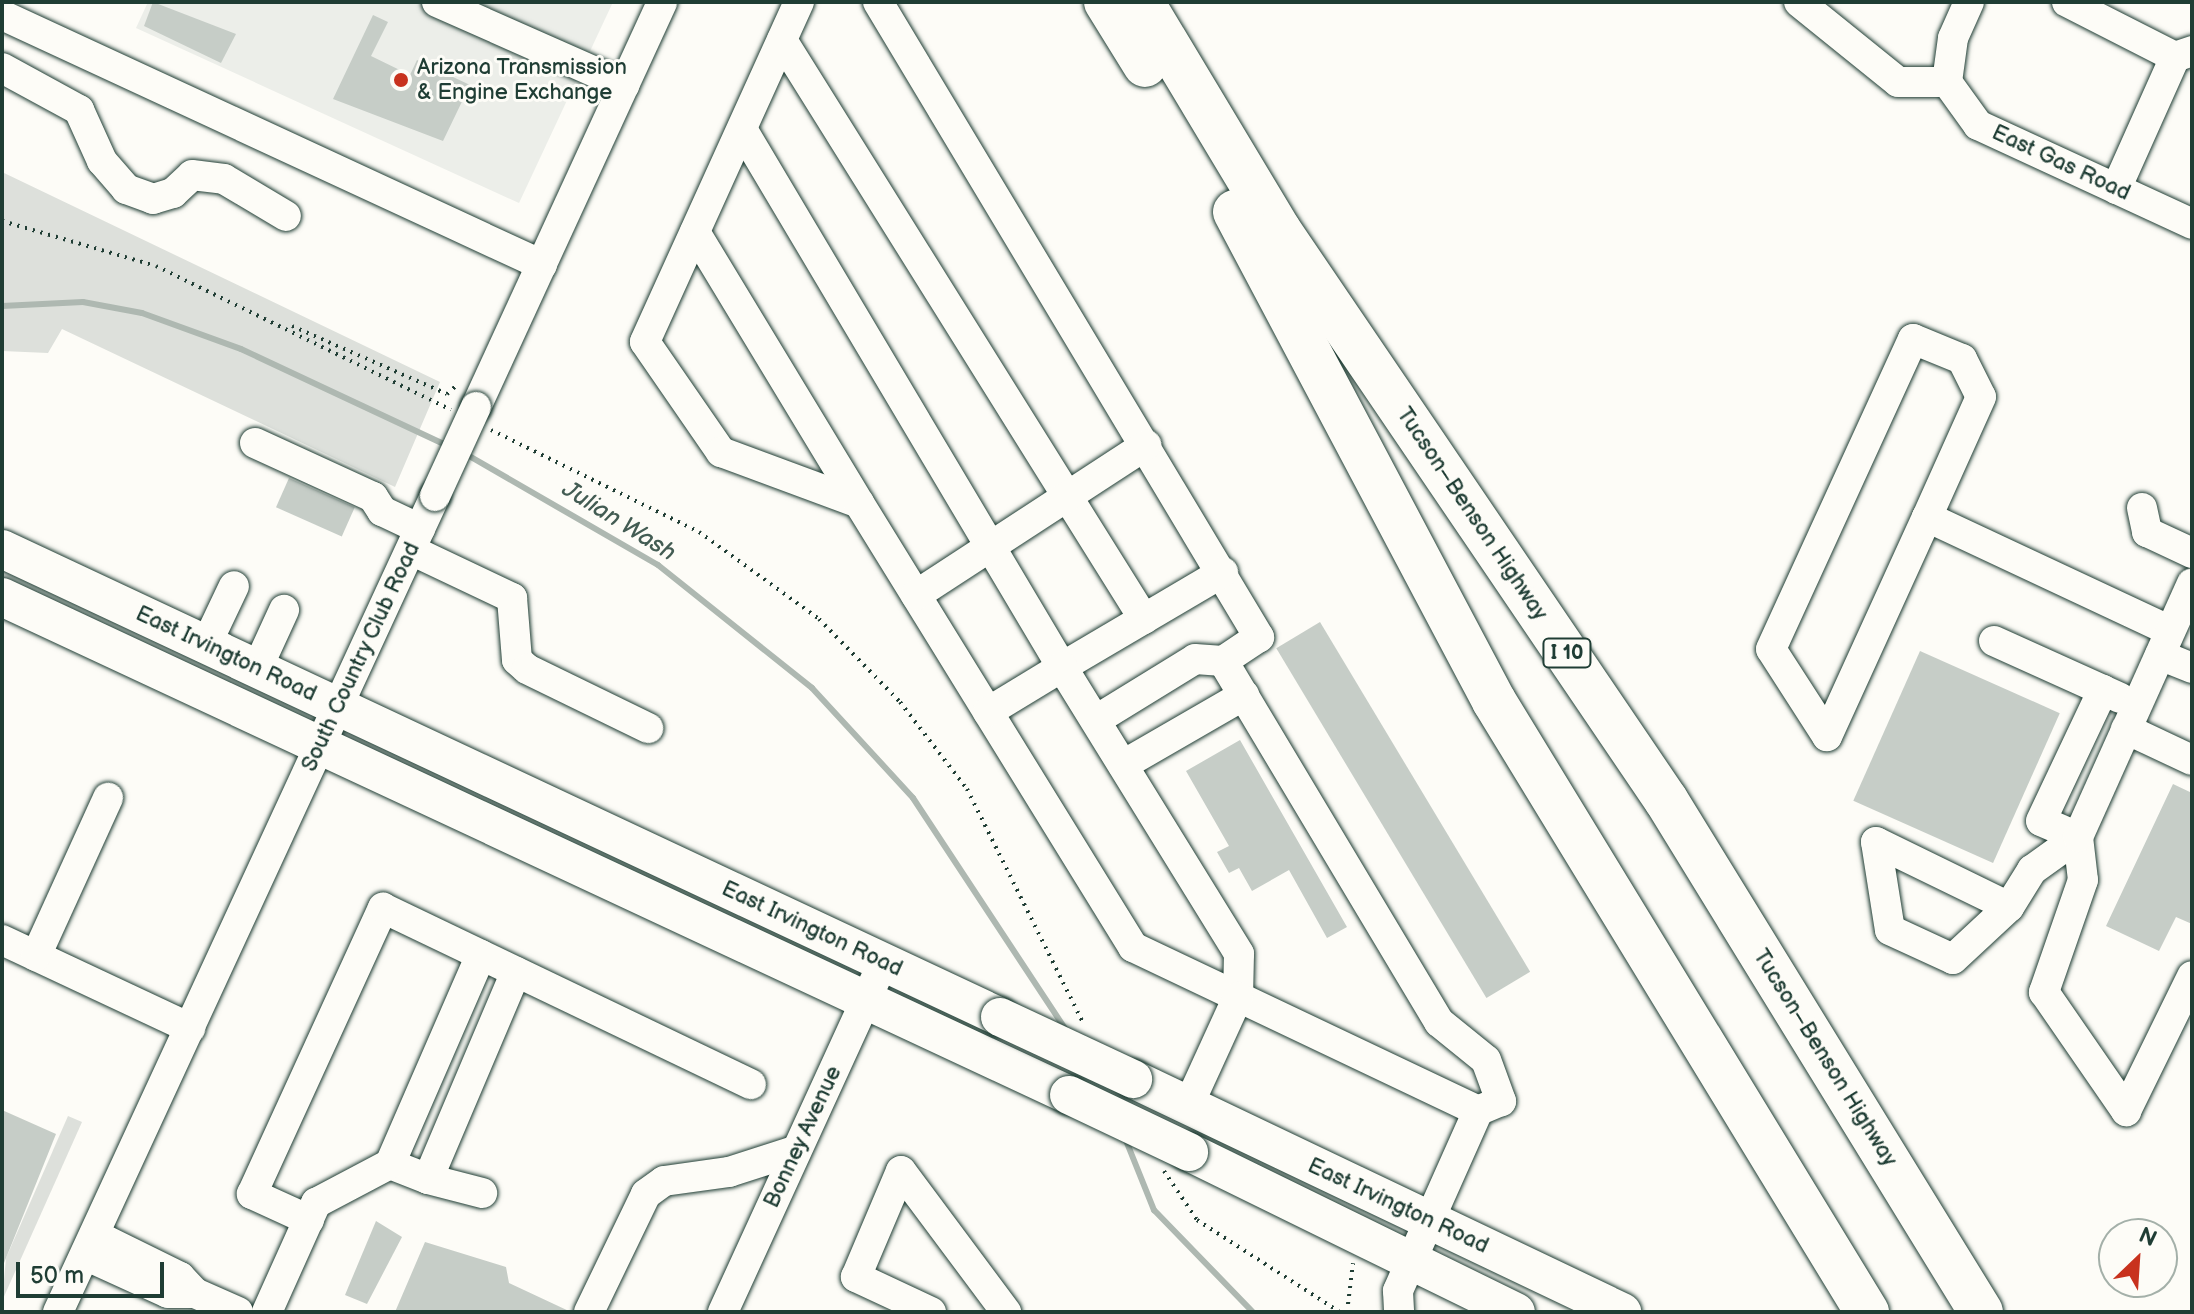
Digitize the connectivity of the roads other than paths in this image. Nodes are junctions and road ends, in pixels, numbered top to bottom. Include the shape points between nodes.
1 (437, 2) edge
2 (799, 2) edge
3 (878, 2) edge
4 (1106, 2) edge
5 (1142, 2) edge
6 (1799, 2) edge
7 (1969, 2) edge
8 (2067, 2) edge
9 (650, 6) edge
10 (2, 15) edge
11 (782, 40) junction
12 (2184, 54) edge
13 (2, 68) edge
14 (1947, 82) junction
15 (624, 85) junction
16 (742, 129) junction
17 (2116, 189) junction
18 (286, 216) dead end
19 (2192, 224) edge
20 (695, 232) junction
21 (542, 265) junction
22 (255, 443) dead end
23 (1146, 445) junction
24 (1070, 495) junction
25 (859, 503) junction
26 (2142, 508) dead end
27 (1927, 517) junction
28 (416, 540) junction
29 (992, 546) junction
30 (2, 549) edge
31 (2192, 553) edge
32 (1223, 572) junction
33 (2192, 583) edge
34 (234, 586) dead end
35 (916, 595) junction
36 (2, 597) edge
37 (284, 610) dead end
38 (1144, 619) junction
39 (1994, 641) dead end
40 (2165, 643) junction
41 (206, 645) junction
42 (1223, 661) junction
43 (1062, 667) junction
44 (2192, 668) edge
45 (257, 669) junction
46 (2103, 690) junction
47 (1244, 695) junction
48 (339, 708) junction
49 (988, 712) junction
50 (2131, 717) junction
51 (1096, 720) junction
52 (648, 728) dead end
53 (320, 747) junction
54 (2192, 760) edge
55 (1123, 765) junction
56 (108, 798) dead end
57 (2078, 837) junction
58 (2009, 907) junction
59 (2, 940) edge
60 (481, 955) junction
61 (36, 956) junction
62 (883, 962) junction
63 (516, 972) junction
64 (2192, 976) edge
65 (1238, 997) junction
66 (865, 1000) junction
67 (190, 1028) junction
68 (751, 1084) dead end
69 (1188, 1106) junction
70 (1478, 1111) junction
71 (797, 1150) junction
72 (390, 1164) junction
73 (428, 1179) junction
74 (482, 1193) dead end
75 (309, 1220) junction
76 (1429, 1221) junction
77 (90, 1245) junction
78 (1411, 1263) junction
79 (730, 1310) edge
80 (1867, 1311) edge
81 (58, 1312) edge
82 (238, 1312) edge
83 (267, 1312) edge
84 (589, 1312) edge
85 (931, 1312) edge
86 (1006, 1312) edge
87 (1399, 1312) edge
88 (1516, 1312) edge
89 (1622, 1312) edge
90 (1981, 1312) edge

1 - 15 street
2 - 11 street
3 - 23 street
4 - 80 highway via 1250,236 1494,701
5 - 90 highway, Tucson–Benson Highway / I 10 via 1279,230 1666,800
6 - 14 street via 1898,82
7 - 14 street via 1953,38
8 - 12 street
9 - 15 street, South Country Club Road
10 - 21 street
11 - 16 street
11 - 24 street
12 - 17 street
13 - 18 street via 79,110 102,161 126,189 153,199 173,193 192,175 224,179
14 - 17 street, East Gas Road via 1978,125
15 - 21 street, South Country Club Road
16 - 20 street
16 - 29 street
17 - 19 street, East Gas Road
20 - 25 street
20 - 25 street via 645,342 721,452
21 - 28 street, South Country Club Road, bridge
22 - 28 street via 373,497
23 - 24 street
23 - 32 street
24 - 29 street
24 - 38 street
25 - 35 street
26 - 31 street via 2147,532
27 - 27 street via 1981,397 1962,359 1913,339 1771,649 1827,736
27 - 40 street
28 - 48 street, South Country Club Road
28 - 52 street via 512,598 517,660 527,669
29 - 35 street
29 - 43 street
30 - 41 main road, East Irvington Road
32 - 38 street
32 - 42 street via 1259,637
33 - 40 street
34 - 41 street
35 - 49 street
36 - 53 main road, East Irvington Road
37 - 45 street
38 - 43 street
39 - 46 street
40 - 44 street
40 - 50 street
41 - 45 main road, East Irvington Road
42 - 47 street
42 - 51 street via 1195,659
43 - 49 street
43 - 51 street
45 - 48 main road, East Irvington Road
46 - 50 street
46 - 57 street via 2041,821
47 - 55 street
47 - 70 street via 1439,1022 1486,1060 1501,1101
48 - 53 street, South Country Club Road
48 - 62 main road, East Irvington Road
49 - 65 street via 1133,947
50 - 54 street
50 - 57 street
51 - 55 street
53 - 66 main road, East Irvington Road
53 - 67 street, South Country Club Road
55 - 65 street via 1239,954
56 - 61 street
57 - 58 street via 2032,870
57 - 64 street via 2083,880 2044,992 2126,1111
58 - 58 street via 1890,849 1876,842 1890,930 1953,959
59 - 61 street
60 - 63 street
60 - 72 street
60 - 75 street via 383,908 252,1194
61 - 67 street
62 - 66 street, Bonney Avenue
62 - 69 main road, East Irvington Road, bridge
63 - 68 street
63 - 73 street
65 - 69 street
65 - 70 street
66 - 71 street, Bonney Avenue
66 - 78 main road, East Irvington Road, bridge
67 - 77 street, South Country Club Road
69 - 76 main road, East Irvington Road
70 - 76 street
71 - 79 street, Bonney Avenue
71 - 84 street via 729,1172 664,1181 646,1194
72 - 73 street
72 - 75 street via 316,1203
73 - 74 street
75 - 83 street
76 - 78 street
76 - 89 main road, East Irvington Road
77 - 81 street, South Country Club Road
77 - 82 street via 180,1277 195,1293
78 - 87 street via 1398,1291
78 - 88 main road, East Irvington Road
85 - 86 street via 856,1277 901,1171

